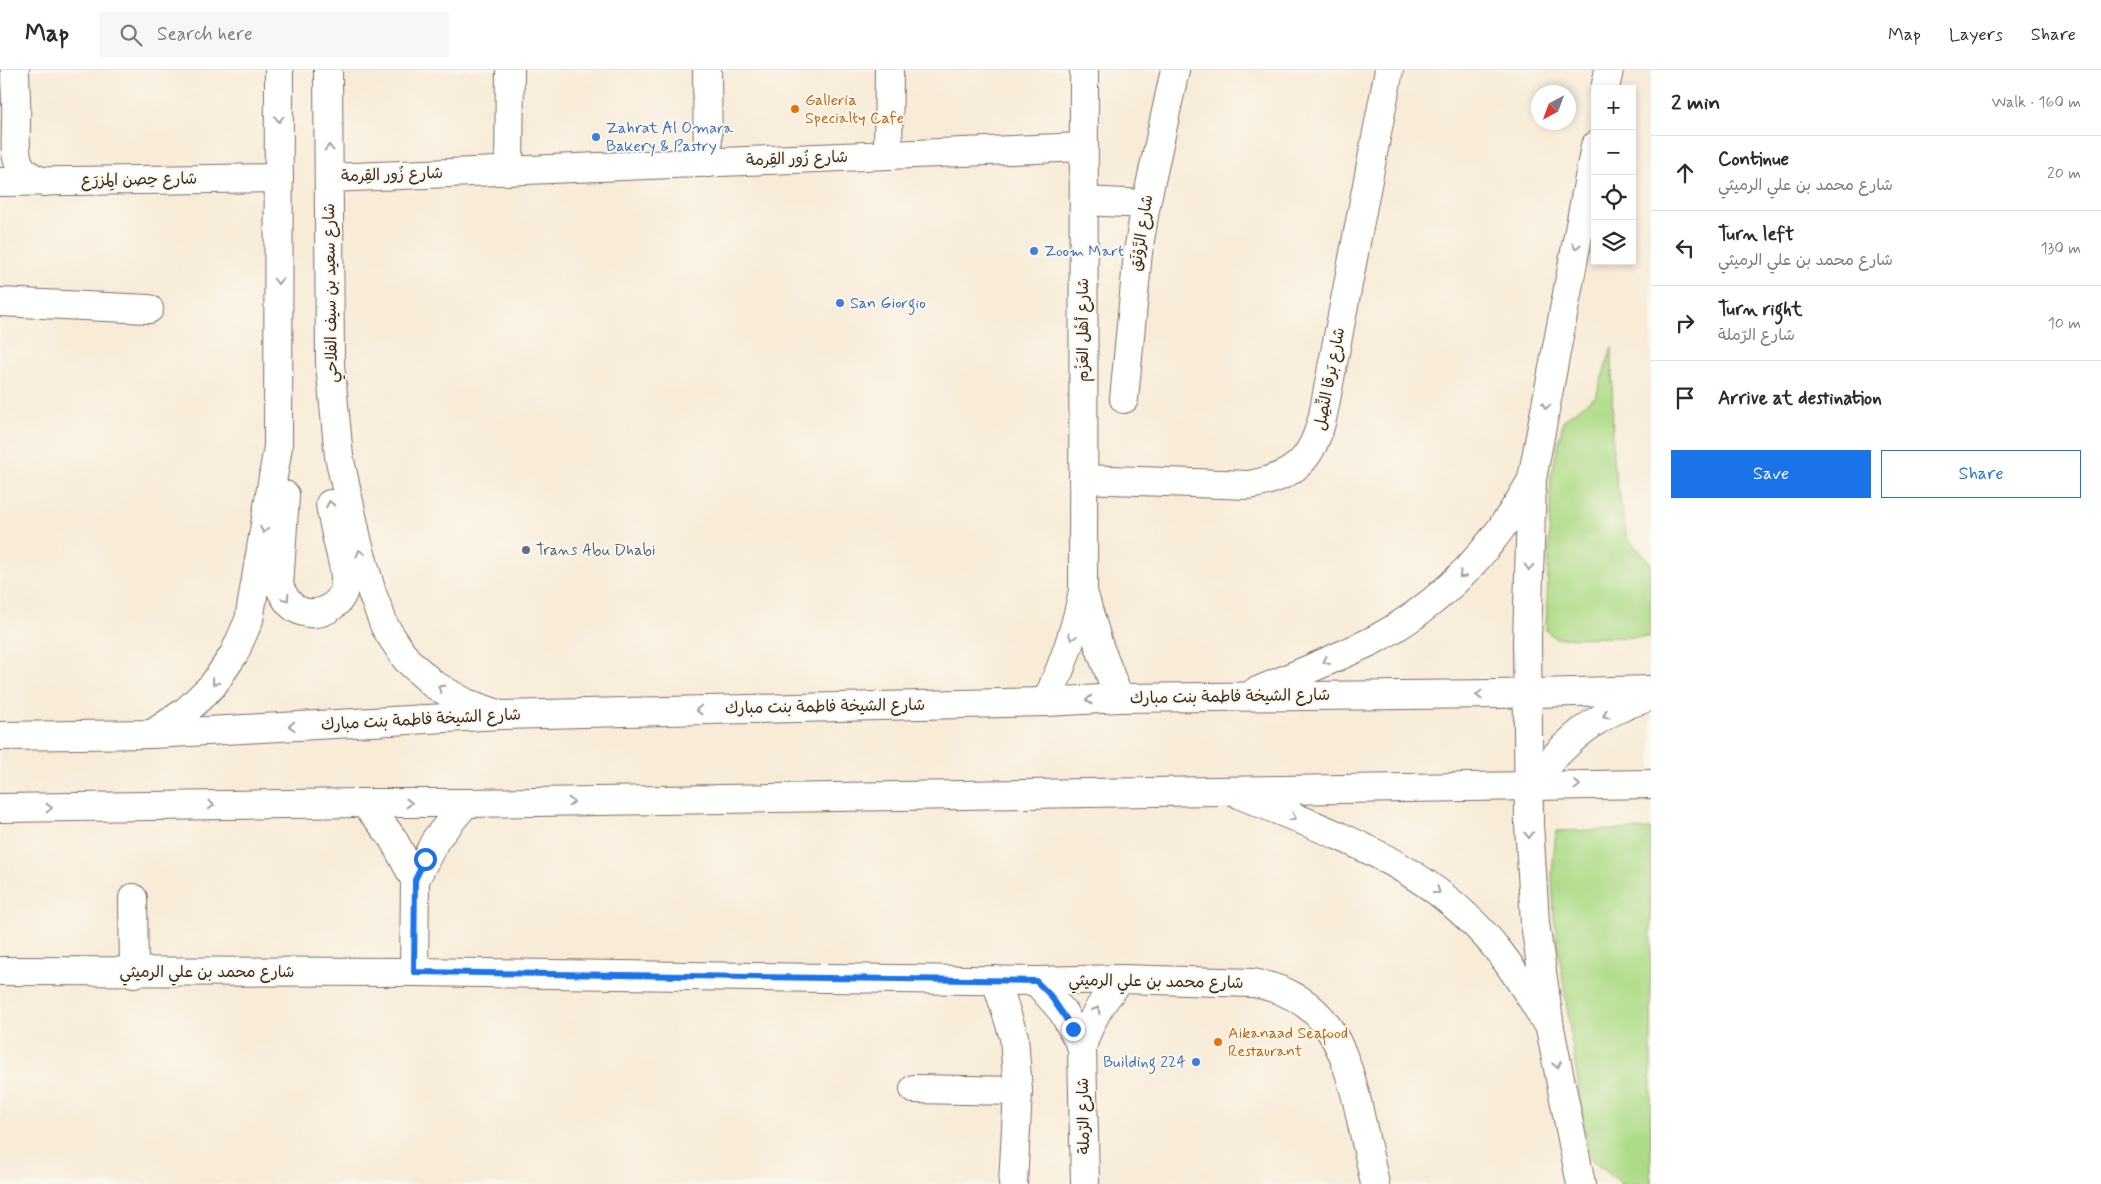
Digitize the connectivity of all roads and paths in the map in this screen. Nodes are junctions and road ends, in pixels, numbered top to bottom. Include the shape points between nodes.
1 (15, 70) edge
2 (279, 70) edge
3 (328, 70) edge
4 (510, 70) edge
5 (707, 70) edge
6 (889, 70) edge
7 (1084, 70) edge
8 (1175, 70) edge
9 (1389, 70) edge
10 (1609, 70) edge
11 (0, 71) edge
12 (1606, 85) edge
13 (0, 145) edge
14 (1084, 147) junction
15 (888, 155) junction
16 (708, 163) junction
17 (1591, 167) edge
18 (509, 171) junction
19 (279, 178) junction
20 (329, 178) junction
21 (0, 182) edge
22 (45, 182) junction
23 (1084, 202) junction
24 (1146, 204) junction
25 (0, 302) edge
26 (149, 309) dead end
27 (1124, 399) dead end
28 (278, 447) junction
29 (339, 456) junction
30 (1083, 479) junction
31 (1532, 480) junction
32 (1083, 590) junction
33 (1651, 690) edge
34 (1528, 694) junction
35 (1245, 697) junction
36 (1651, 697) edge
37 (1119, 698) junction
38 (1046, 702) junction
39 (501, 715) junction
40 (152, 734) junction
41 (0, 736) edge
42 (1651, 784) edge
43 (1528, 786) junction
44 (1232, 792) junction
45 (363, 803) junction
46 (466, 803) junction
47 (0, 808) edge
48 (415, 880) junction
49 (133, 898) dead end
50 (0, 972) edge
51 (134, 972) junction
52 (414, 972) junction
53 (1122, 979) junction
54 (996, 980) junction
55 (1036, 981) junction
56 (1550, 1028) junction
57 (1082, 1047) junction
58 (914, 1089) dead end
59 (1018, 1091) junction
60 (1013, 1184) edge
61 (1085, 1184) edge
62 (1375, 1184) edge
63 (1581, 1184) edge

1 - 22 street via 16,158 26,173
2 -> 19 street, شارع سعيد بن سيف الفلاحي
20 -> 3 street, شارع سعيد بن سيف الفلاحي
4 - 18 street
5 - 16 street
6 - 15 street
7 - 14 street, شارع أهْل العَزْم
8 - 24 street, شارع الرَّوْنَق
9 - 30 street, شارع بَرقا النِّصِل via 1322,422 1307,456 1291,471 1271,482 1249,486
10 - 12 street
11 - 13 street
14 - 15 street, شارع زُور القِرمة
14 - 23 street, شارع أهْل العَزْم
15 - 16 street, شارع زُور القِرمة
16 - 18 street, شارع زُور القِرمة
17 -> 31 street
18 - 20 street, شارع زُور القِرمة
19 - 22 street, شارع حِصن المِزرَع
19 -> 28 street, شارع سعيد بن سيف الفلاحي
20 - 29 street, شارع سعيد بن سيف الفلاحي via 330,364
21 - 22 street, شارع حِصن المِزرَع
23 - 24 street
23 - 30 street, شارع أهْل العَزْم
24 - 27 street, شارع الرَّوْنَق via 1132,301
25 - 26 street
28 -> 29 street, شارع سعيد بن سيف الفلاحي via 285,486 280,586 284,598 294,608 307,613 332,607 342,596 345,583 329,496
28 -> 40 street, شارع سعيد بن سيف الفلاحي via 249,620 234,654 213,686 186,712
39 -> 29 street, شارع سعيد بن سيف الفلاحي via 466,703 434,684 406,659 385,627 358,543
30 - 32 street, شارع أهْل العَزْم
31 -> 34 street
31 -> 35 street via 1515,510 1450,588 1374,639
32 - 37 street, شارع أهْل العَزْم via 1099,646
32 -> 38 street, شارع أهْل العَزْم via 1078,621
33 - 34 street, شارع الشيخة فاطمة بنت مبارك
34 -> 35 street, شارع الشيخة فاطمة بنت مبارك
34 - 43 street
35 - 37 street, شارع الشيخة فاطمة بنت مبارك
36 -> 43 street via 1615,710 1585,728 1565,744
37 -> 38 street, شارع الشيخة فاطمة بنت مبارك
38 -> 39 street, شارع الشيخة فاطمة بنت مبارك
39 -> 40 street, شارع الشيخة فاطمة بنت مبارك
40 - 41 street, شارع الشيخة فاطمة بنت مبارك
43 -> 42 street
43 - 44 street
43 -> 56 street via 1535,924
46 -> 44 street
44 -> 56 street via 1372,850 1411,872 1447,899 1498,950
45 -> 46 street
47 -> 45 street
45 - 48 street via 393,839
46 - 48 street via 436,839
48 - 52 street
49 - 51 street
50 - 51 street, شارع محمد بن علي الرميثي
51 - 52 street, شارع محمد بن علي الرميثي
52 - 54 street, شارع محمد بن علي الرميثي
53 - 55 street, شارع محمد بن علي الرميثي
57 -> 53 street, شارع الرّملة via 1096,1009
53 - 62 street, شارع محمد بن علي الرميثي via 1253,983 1272,986 1307,1004 1334,1034 1351,1074
54 - 55 street, شارع محمد بن علي الرميثي
54 - 59 street via 1014,1037
55 - 57 street, شارع الرّملة via 1062,1012
56 -> 63 street
57 - 61 street, شارع الرّملة
58 - 59 street
59 - 60 street

